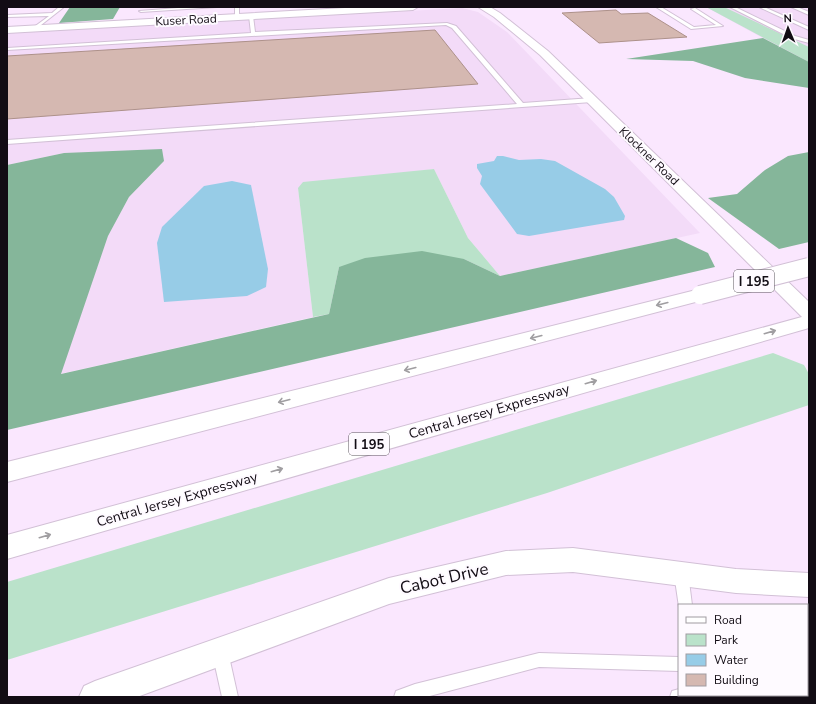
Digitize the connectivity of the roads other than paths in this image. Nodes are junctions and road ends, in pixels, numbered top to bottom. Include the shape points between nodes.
1 (62, 7) edge
2 (216, 7) edge
3 (413, 7) edge
4 (483, 7) edge
5 (658, 7) edge
6 (732, 7) edge
7 (761, 7) edge
8 (793, 7) edge
9 (141, 9) edge
10 (693, 9) dead end
11 (237, 12) edge
12 (54, 14) junction
13 (809, 14) edge
14 (7, 16) edge
15 (251, 16) junction
16 (137, 22) junction
17 (36, 28) junction
18 (809, 29) edge
19 (7, 30) edge
20 (253, 34) junction
21 (809, 42) edge
22 (7, 50) edge
23 (592, 100) junction
24 (521, 105) junction
25 (7, 142) edge
26 (809, 267) edge
27 (809, 313) edge
28 (809, 321) edge
29 (7, 472) edge
30 (7, 547) edge
31 (681, 573) junction
32 (809, 585) edge
33 (685, 604) edge
34 (220, 652) junction
35 (678, 664) edge
36 (95, 697) edge
37 (230, 697) edge
38 (402, 697) edge

1 - 12 lane
2 - 9 lane
3 - 15 main road, Kuser Road
4 - 23 main road, Klockner Road via 521,34
5 - 10 lane via 693,28 721,26
6 - 21 lane via 793,37
7 - 18 lane
8 - 13 lane
9 - 16 lane
11 - 15 main road, Kuser Road
11 - 16 main road, Kuser Road
12 - 14 lane
12 - 17 lane
15 - 20 lane
16 - 17 main road, Kuser Road
17 - 19 main road, Kuser Road
20 - 22 lane
20 - 24 lane via 447,24 454,27
23 - 24 lane
23 - 27 main road, Klockner Road
24 - 25 lane
26 -> 29 main road, I 195, bridge
30 -> 28 main road, Central Jersey Expressway / I 195
31 - 32 street, Cabot Drive via 736,581
31 - 33 lane
31 - 34 street, Cabot Drive via 573,560 506,564 389,591
34 - 36 street, Cabot Drive
34 - 37 lane
35 - 38 lane via 539,660

